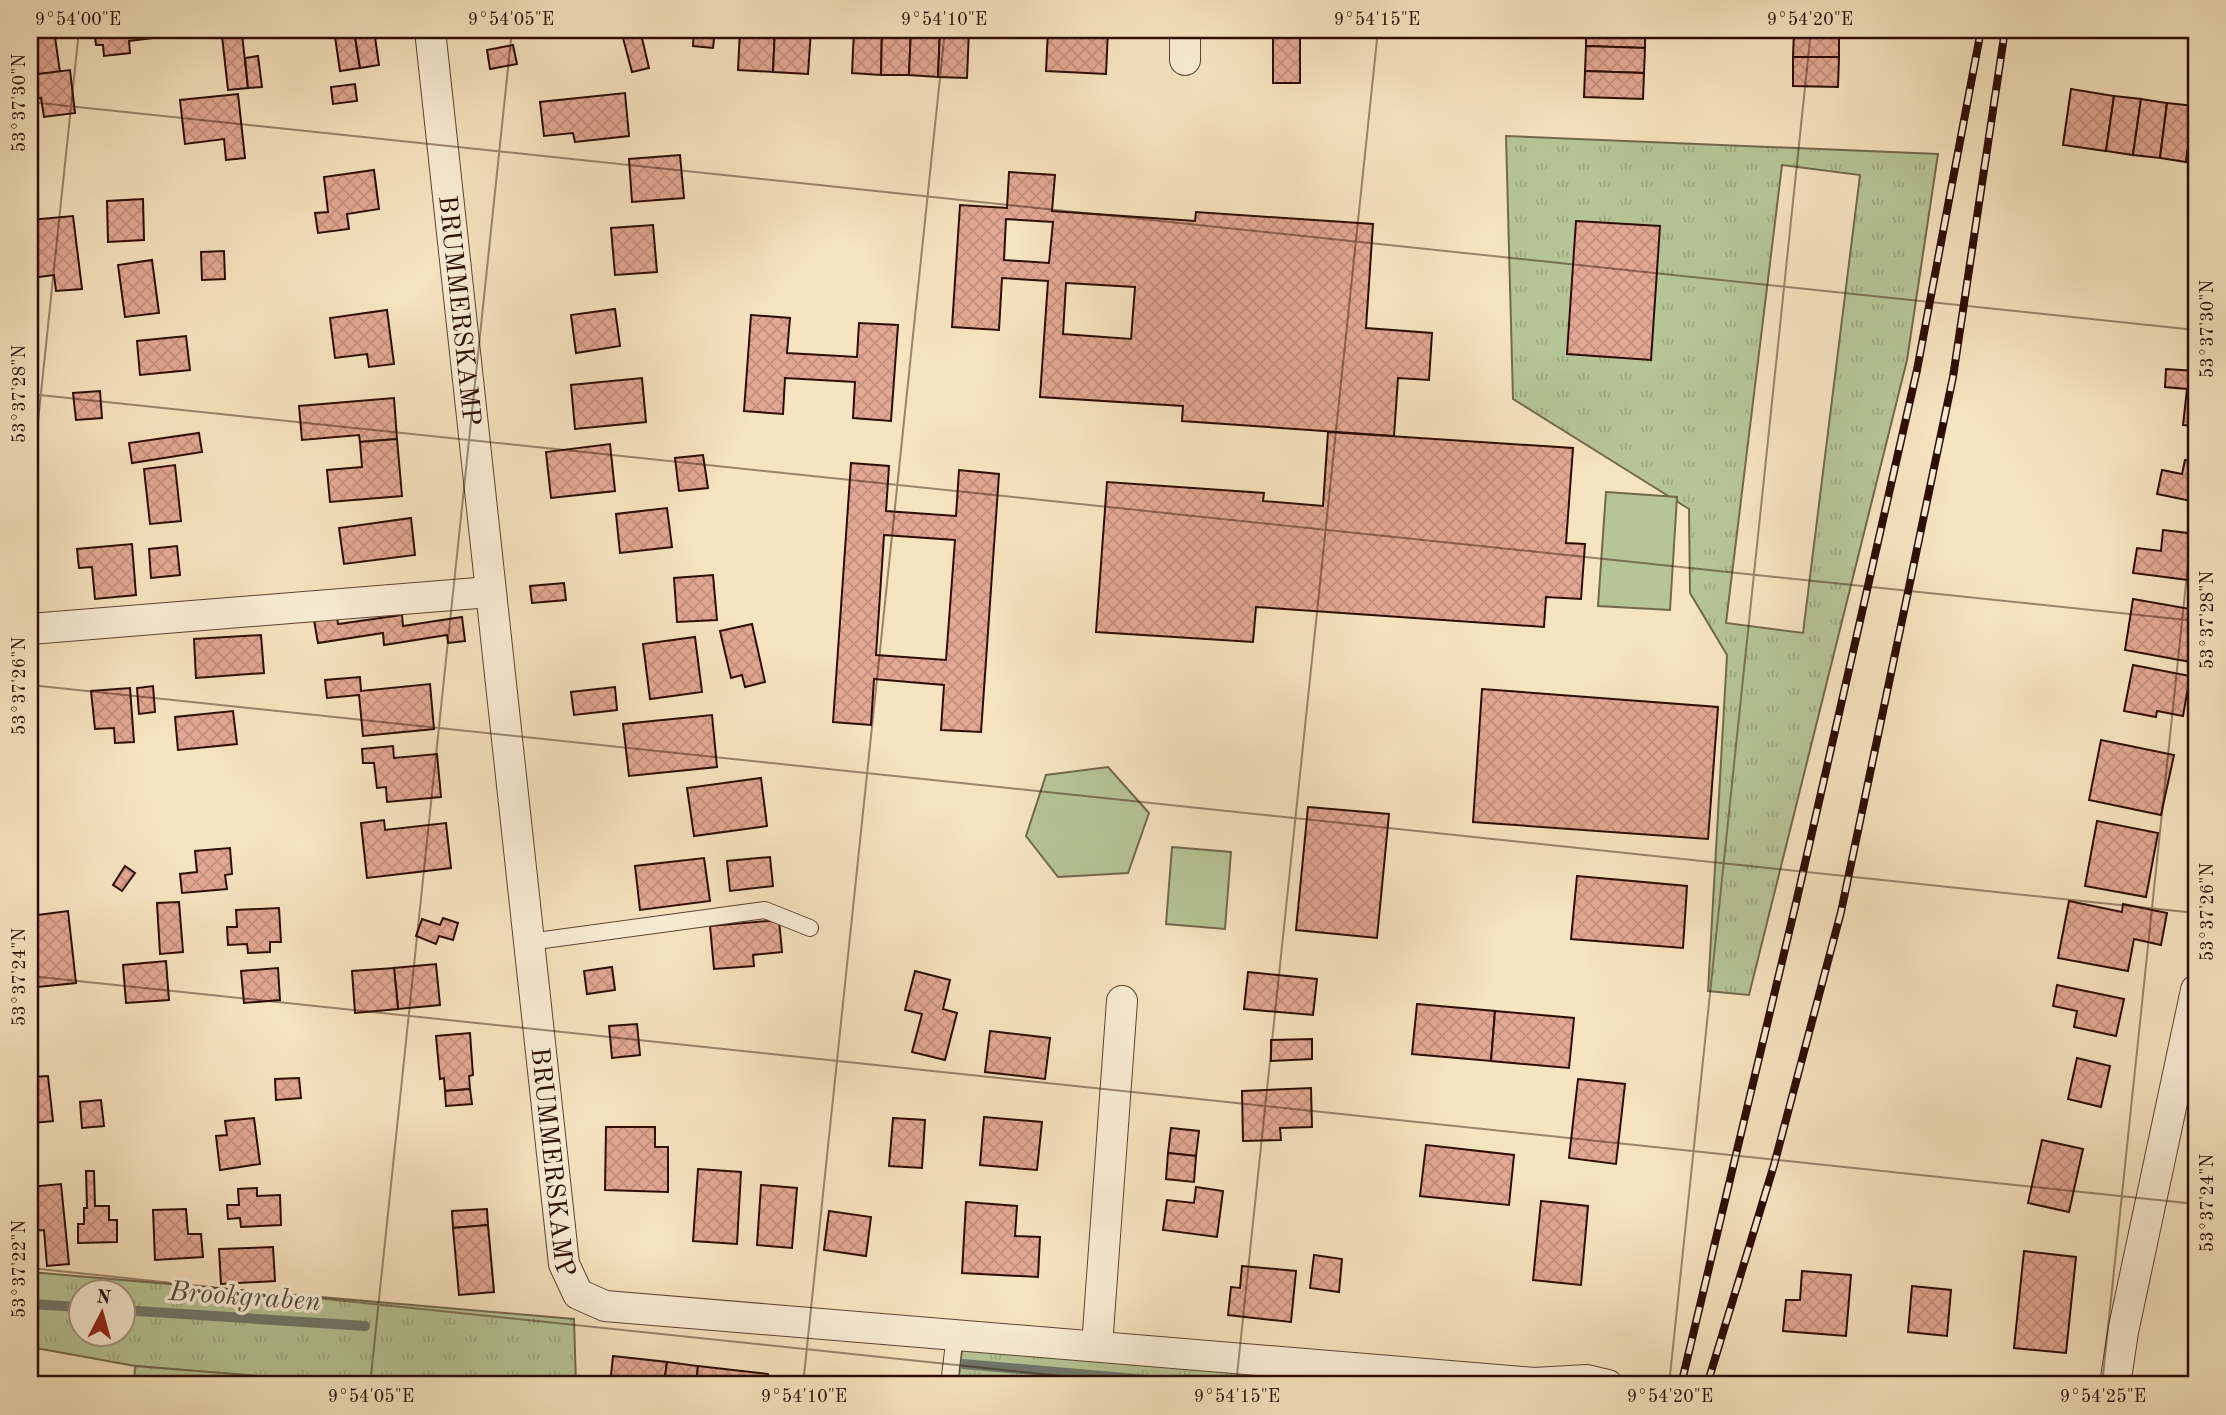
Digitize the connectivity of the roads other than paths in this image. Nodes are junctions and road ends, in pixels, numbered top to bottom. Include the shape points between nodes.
1 (430, 30) edge
2 (1185, 30) edge
3 (1185, 60) dead end
4 (490, 592) junction
5 (30, 629) edge
6 (810, 928) dead end
7 (529, 942) junction
8 (2196, 990) edge
9 (1122, 1001) dead end
10 (955, 1334) junction
11 (1097, 1346) junction
12 (1535, 1384) edge
13 (950, 1385) edge
14 (1608, 1385) edge
15 (2115, 1385) edge

1 - 4 street, BRUMMERSKAMP
2 - 3 street
4 - 5 street
4 - 7 street, BRUMMERSKAMP
6 - 7 lane via 765,909
7 - 10 street, BRUMMERSKAMP via 565,1264 578,1294 605,1306
8 - 15 street
9 - 11 street
10 - 11 street, BRUMMERSKAMP
10 - 13 lane
11 - 12 street, BRUMMERSKAMP
12 - 14 street, BRUMMERSKAMP via 1587,1380

